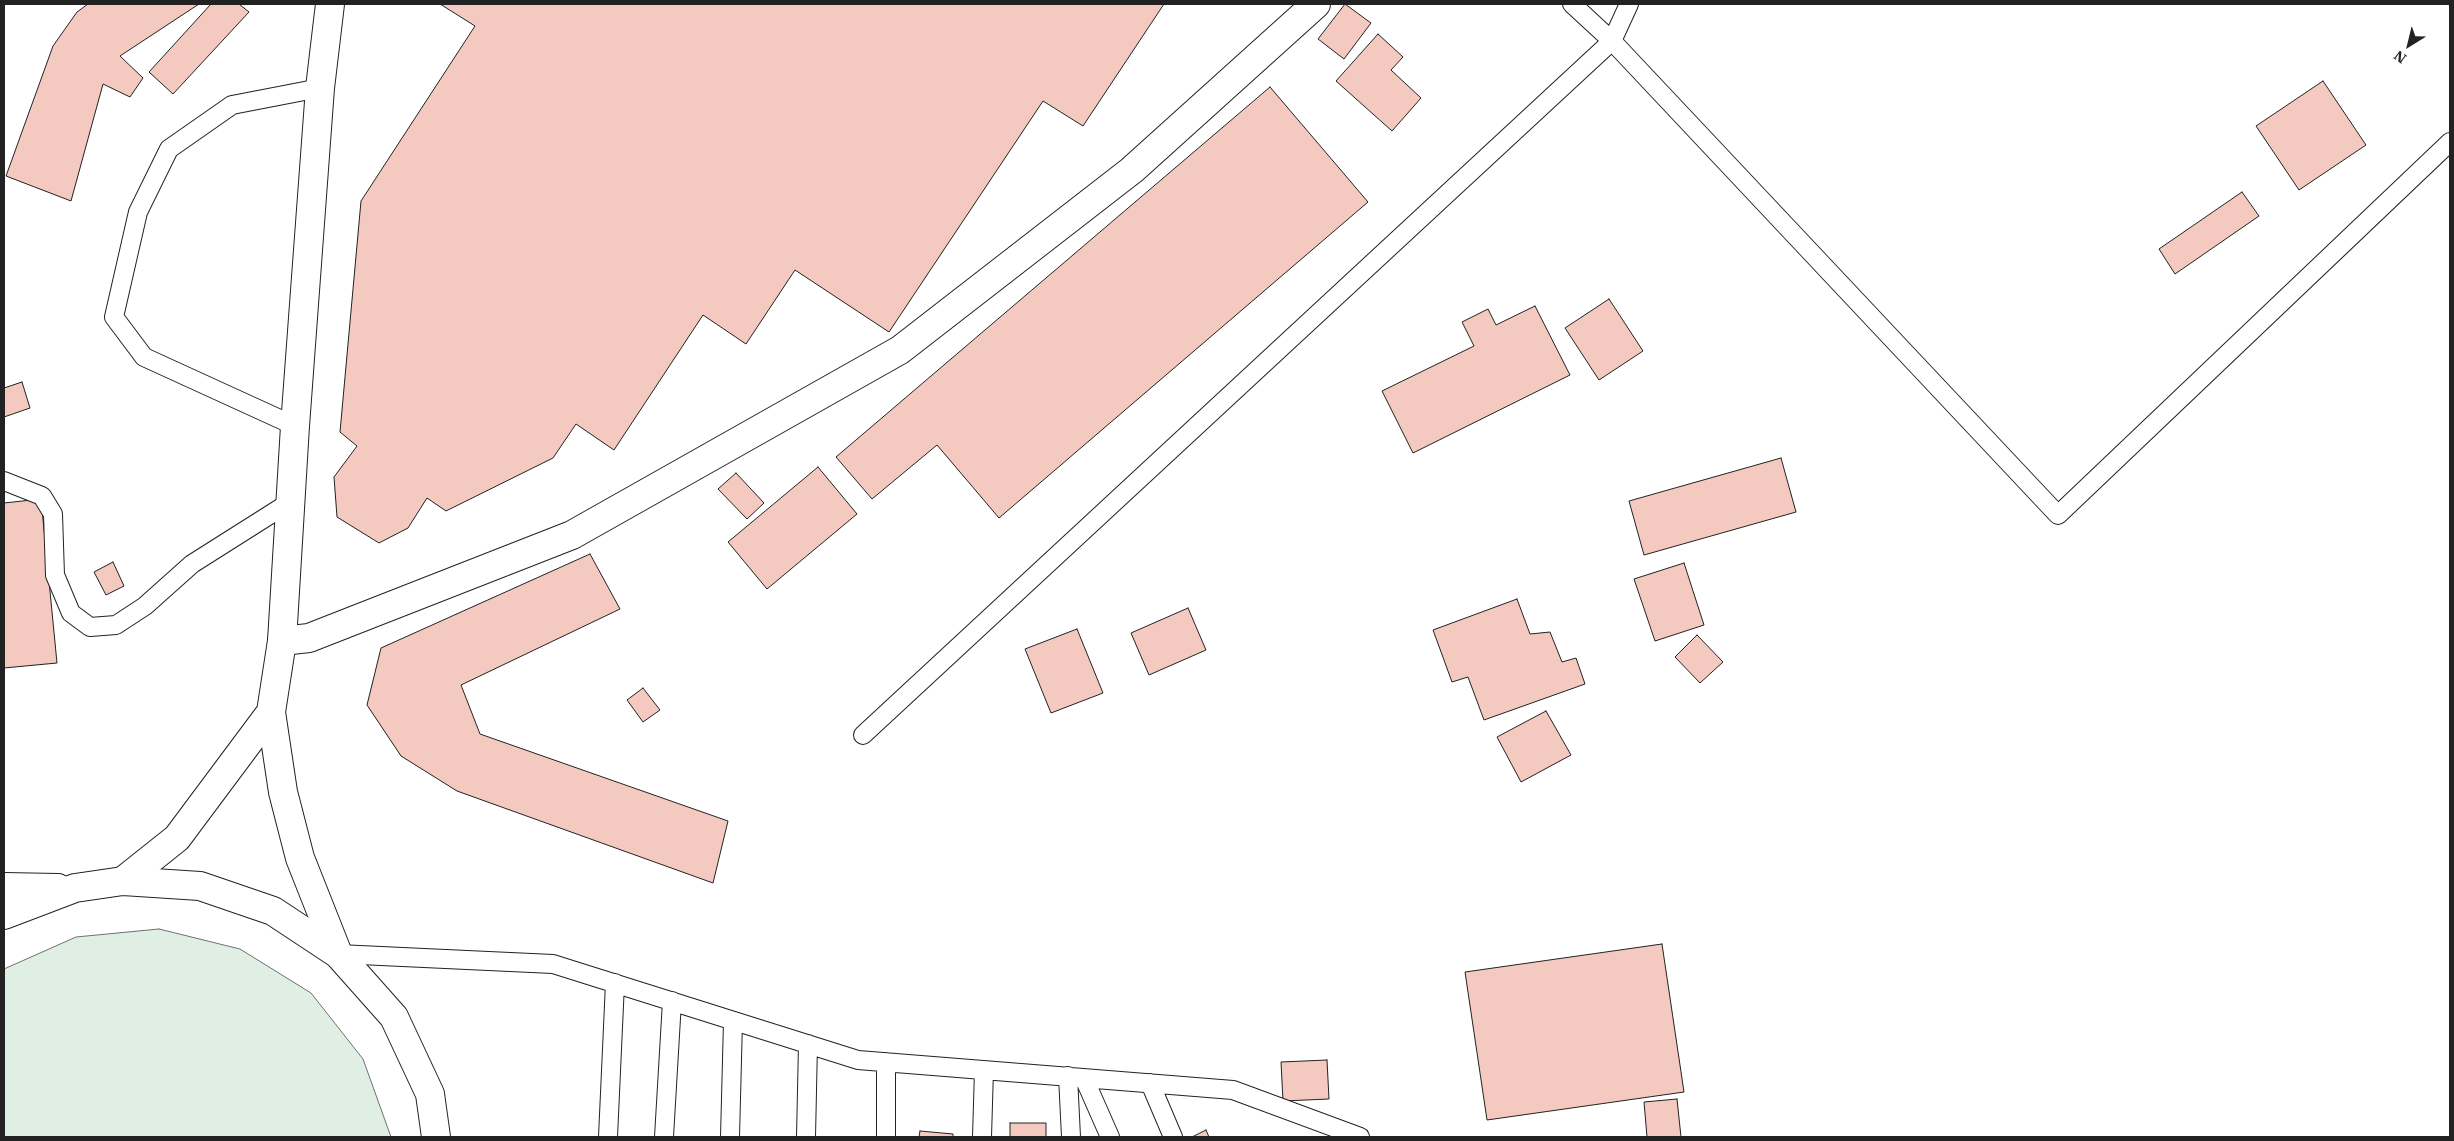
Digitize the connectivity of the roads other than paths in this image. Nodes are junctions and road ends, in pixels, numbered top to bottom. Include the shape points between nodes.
1 (330, 4) edge
2 (1316, 4) edge
3 (1572, 4) edge
4 (1629, 4) edge
5 (1612, 40) junction
6 (320, 88) junction
7 (2450, 142) edge
8 (295, 426) junction
9 (4, 481) edge
10 (290, 502) junction
11 (282, 641) junction
12 (271, 712) junction
13 (863, 735) dead end
14 (123, 881) junction
15 (4, 886) edge
16 (75, 888) junction
17 (4, 915) edge
18 (338, 954) junction
19 (615, 983) junction
20 (672, 1001) junction
21 (733, 1020) junction
22 (808, 1044) junction
23 (886, 1062) junction
24 (984, 1070) junction
25 (1076, 1077) junction
26 (1150, 1083) junction
27 (1326, 1131) edge
28 (436, 1137) edge
29 (608, 1137) edge
30 (664, 1137) edge
31 (730, 1137) edge
32 (806, 1137) edge
33 (886, 1137) edge
34 (982, 1137) edge
35 (1071, 1137) edge
36 (1110, 1137) edge
37 (1173, 1137) edge
38 (1360, 1137) edge

1 - 6 main road
2 - 11 main road via 1132,170 900,350 572,535 308,638
3 - 5 lane
4 - 5 lane
5 - 7 lane via 2058,516
5 - 13 lane
6 - 8 main road
6 - 8 lane via 232,104 169,149 138,212 114,317 144,357
8 - 10 main road
9 - 10 lane via 42,496 53,514 56,576 70,612 90,627 116,624 145,606 192,564
10 - 11 main road
11 - 12 main road
12 - 14 main road via 177,838
12 - 18 main road via 283,792 300,858
14 - 16 main road
14 - 18 main road via 200,886 273,912
15 - 16 main road
16 - 17 main road
18 - 19 lane via 553,964
18 - 28 main road via 394,1017 430,1094
19 - 20 lane
19 - 29 lane
20 - 21 lane
20 - 30 lane
21 - 22 lane
21 - 31 lane
22 - 23 lane via 858,1060
22 - 32 lane
23 - 24 lane
23 - 33 lane
24 - 25 lane
24 - 34 lane
25 - 26 lane
25 - 35 lane
25 - 36 lane
26 - 27 lane via 1233,1090
26 - 37 lane
27 - 38 lane

